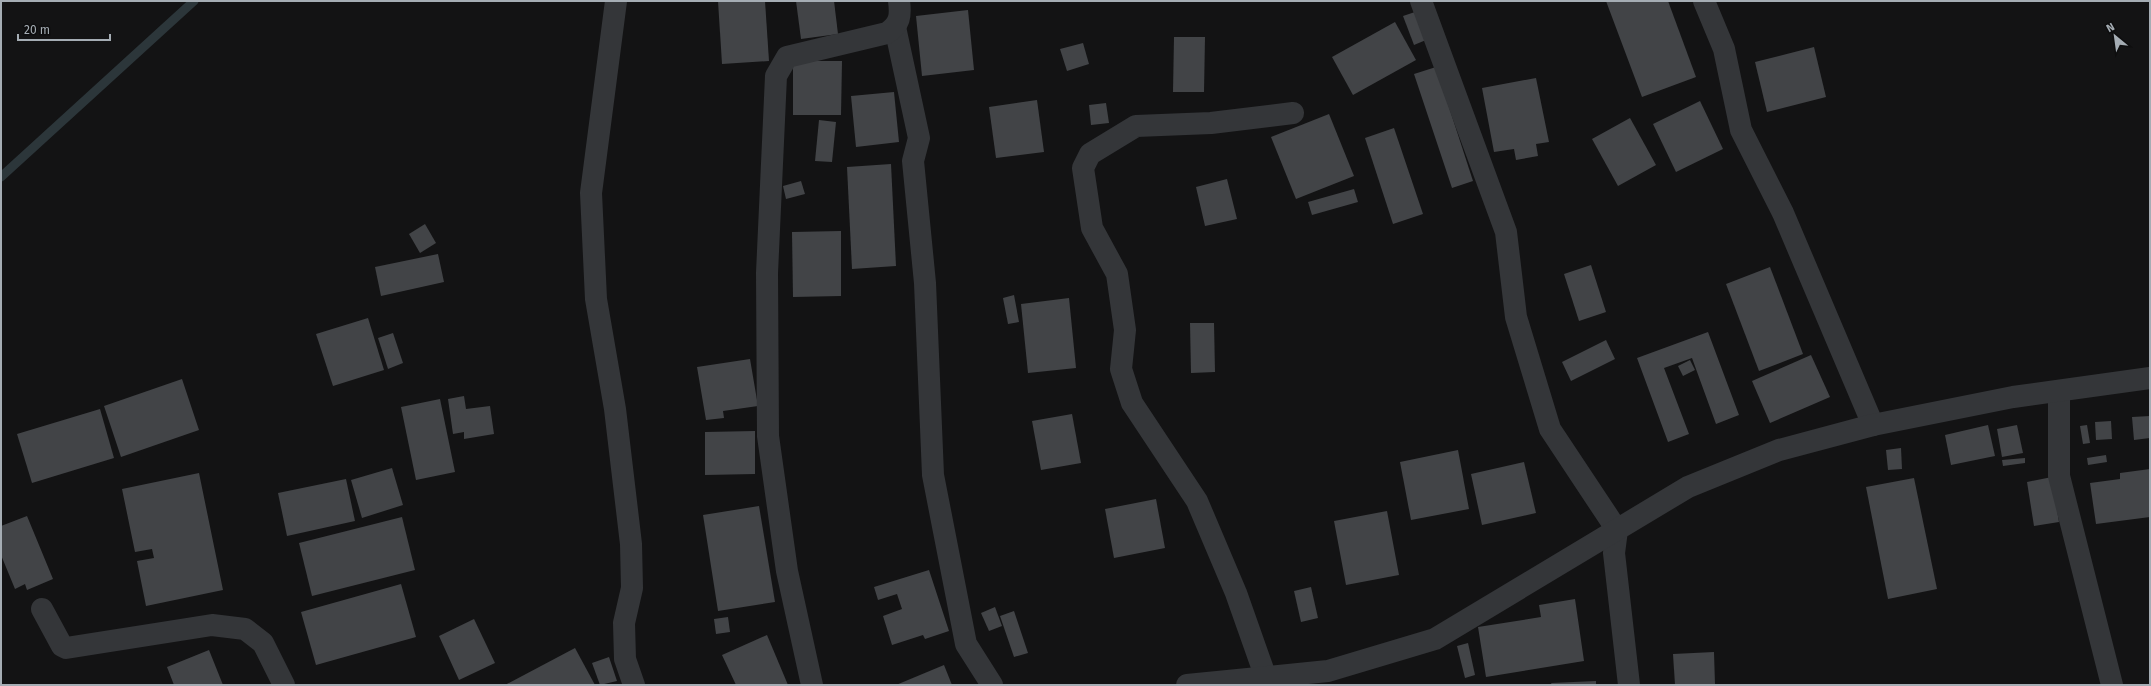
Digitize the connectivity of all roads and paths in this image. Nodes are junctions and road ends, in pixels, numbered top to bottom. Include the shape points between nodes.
1 (616, 1) edge
2 (899, 1) edge
3 (1421, 1) edge
4 (1704, 1) edge
5 (895, 27) junction
6 (1293, 113) dead end
7 (2150, 378) edge
8 (2059, 391) junction
9 (1873, 425) junction
10 (1618, 530) junction
11 (42, 609) dead end
12 (1266, 678) junction
13 (1236, 683) edge
14 (284, 685) edge
15 (634, 685) edge
16 (812, 685) edge
17 (992, 685) edge
18 (1187, 685) edge
19 (1629, 685) edge
20 (2112, 685) edge

1 - 15 street via 591,193 596,299 615,409 631,544 632,588 624,630 625,659
2 - 5 street via 902,16
3 - 10 street via 1506,232 1516,317 1550,429
4 - 9 street via 1724,49 1741,130 1784,213
5 - 16 street via 887,33 787,57 776,76 767,273 768,436 787,570
5 - 17 street via 919,138 913,161 925,283 933,475 966,644
6 - 12 street via 1211,123 1136,126 1090,154 1083,168 1092,228 1117,274 1125,330 1121,369 1132,403 1197,501 1236,594
7 - 8 street
8 - 9 street via 2013,397
8 - 20 street via 2059,476
9 - 10 street via 1779,450 1696,484
10 - 12 street via 1435,638 1328,671
10 - 19 street via 1614,554
11 - 14 street via 62,646 66,648 212,625 245,629 263,643
12 - 13 street
13 - 18 street

